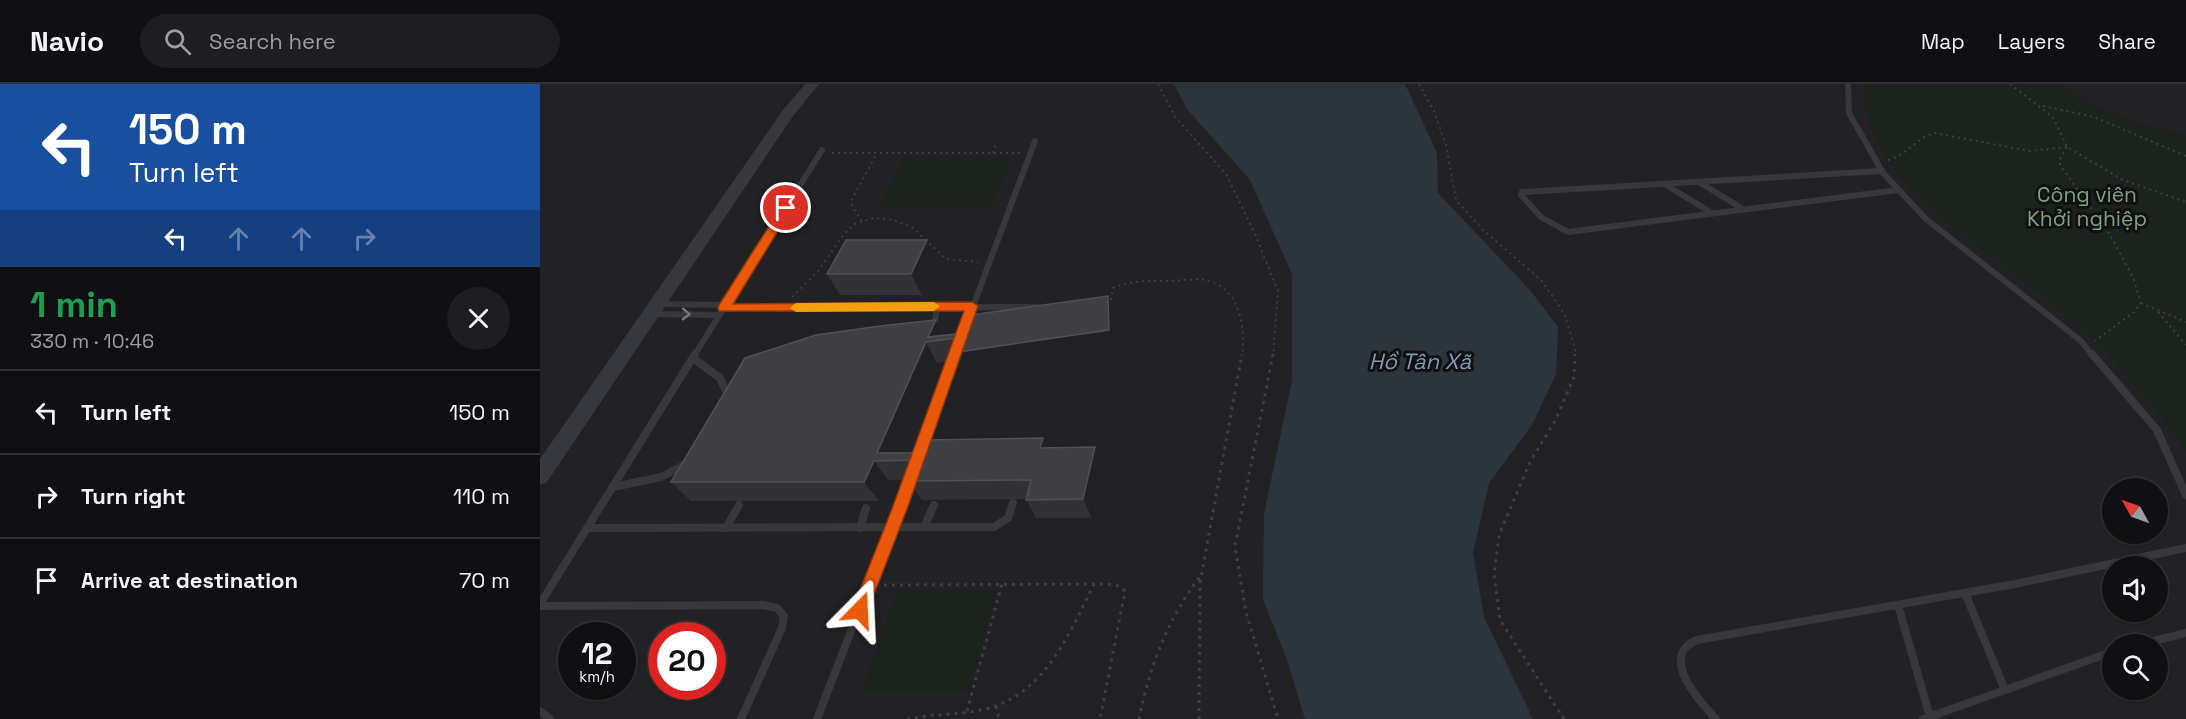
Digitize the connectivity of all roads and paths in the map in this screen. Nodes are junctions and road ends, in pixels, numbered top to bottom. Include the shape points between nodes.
1 (812, 84) edge
2 (1158, 84) edge
3 (1419, 84) edge
4 (1848, 84) edge
5 (2010, 84) edge
6 (2041, 106) junction
7 (997, 141) dead end
8 (1035, 141) dead end
9 (2067, 147) junction
10 (826, 152) joint
11 (877, 153) junction
12 (993, 153) junction
13 (1021, 153) dead end
14 (2186, 156) edge
15 (1875, 160) junction
16 (1882, 171) junction
17 (1699, 182) junction
18 (1665, 184) junction
19 (1898, 190) junction
20 (2186, 202) edge
21 (1743, 209) junction
22 (1712, 213) junction
23 (862, 221) junction
24 (978, 262) dead end
25 (1112, 300) dead end
26 (789, 301) dead end
27 (2141, 303) junction
28 (937, 306) junction
29 (972, 306) junction
30 (996, 306) junction
31 (1041, 307) edge
32 (656, 309) junction
33 (723, 309) junction
34 (2156, 309) junction
35 (995, 316) edge
36 (2186, 322) edge
37 (934, 336) edge
38 (2186, 345) edge
39 (2086, 348) junction
40 (693, 358) junction
41 (722, 409) edge
42 (919, 456) edge
43 (692, 459) edge
44 (915, 466) edge
45 (540, 476) edge
46 (613, 487) junction
47 (2186, 495) edge
48 (1012, 503) dead end
49 (934, 505) dead end
50 (739, 506) dead end
51 (866, 508) dead end
52 (893, 527) junction
53 (924, 527) junction
54 (587, 528) junction
55 (726, 528) junction
56 (860, 528) junction
57 (2186, 548) edge
58 (1202, 573) junction
59 (1002, 584) junction
60 (1094, 584) junction
61 (884, 585) dead end
62 (1965, 593) junction
63 (1898, 604) junction
64 (540, 605) edge
65 (2186, 633) edge
66 (2168, 638) edge
67 (2102, 656) edge
68 (2005, 690) junction
69 (996, 706) junction
70 (540, 711) edge
71 (967, 711) junction
72 (1927, 718) edge
73 (550, 719) edge
74 (741, 719) edge
75 (818, 719) edge
76 (907, 719) edge
77 (999, 719) edge
78 (1100, 719) edge
79 (1139, 719) edge
80 (1199, 719) edge
81 (1278, 719) edge
82 (1564, 719) edge
83 (1716, 719) edge

1 - 32 street
2 - 81 path via 1176,118 1226,174 1278,291 1274,348 1235,546 1246,612
3 - 82 path via 1446,145 1456,200 1483,230 1541,280 1564,313 1575,348 1574,377 1510,507 1499,535 1494,574 1500,620
4 - 15 lane via 1849,113
5 - 6 path
6 - 9 path via 2053,117
6 - 14 path via 2094,117
7 - 12 path
8 - 29 lane
9 - 15 path via 2029,151 1935,133 1918,139 1905,156
9 - 20 path via 2123,180
9 - 27 path via 2060,165 2121,254 2139,290
10 - 11 path
10 - 33 lane
11 - 12 path
11 - 23 path via 850,198
12 - 13 path
15 - 16 lane
16 - 17 lane
16 - 19 lane
17 - 18 lane
17 - 21 lane
18 - 22 lane
18 - 22 lane via 1521,195 1538,214 1568,232
19 - 21 lane
19 - 39 lane via 1926,219
21 - 22 lane
23 - 24 path via 898,221 918,231 947,260
23 - 26 path via 844,234 817,273
25 - 58 path via 1113,288 1126,282 1205,280 1220,286 1233,299 1243,319 1238,384
27 - 34 path
27 - 39 path
28 - 29 lane
28 - 33 lane
28 - 37 lane
29 - 30 lane
29 - 42 lane
30 - 31 lane
30 - 35 lane
32 -> 33 lane
32 - 33 lane
32 - 45 street
33 - 40 lane
34 - 36 path
34 - 38 path
39 - 47 lane via 2157,430
40 - 41 lane via 715,371 727,389 728,399
40 - 46 lane
43 - 46 lane via 678,470 650,480
44 - 52 lane
46 - 54 lane
48 - 53 lane via 1008,518 994,527
49 - 53 lane
50 - 55 lane
51 - 56 lane
52 - 53 lane
52 - 56 lane
52 - 75 lane
54 - 55 lane
54 - 64 lane
55 - 56 lane
57 - 62 lane
58 - 79 path via 1164,634 1146,681
58 - 80 path
59 - 60 path
59 - 61 path
59 - 71 path
60 - 69 path via 1044,674 1027,691
60 - 78 path via 1117,584 1125,591
62 - 63 lane
62 - 68 lane
63 - 72 lane
63 - 83 lane via 1704,638 1688,645 1682,654 1683,677
64 - 74 lane via 777,608 784,616 782,628
65 - 66 lane
67 - 68 lane
68 - 72 lane
69 - 71 path
69 - 77 path
70 - 73 lane
71 - 76 path

